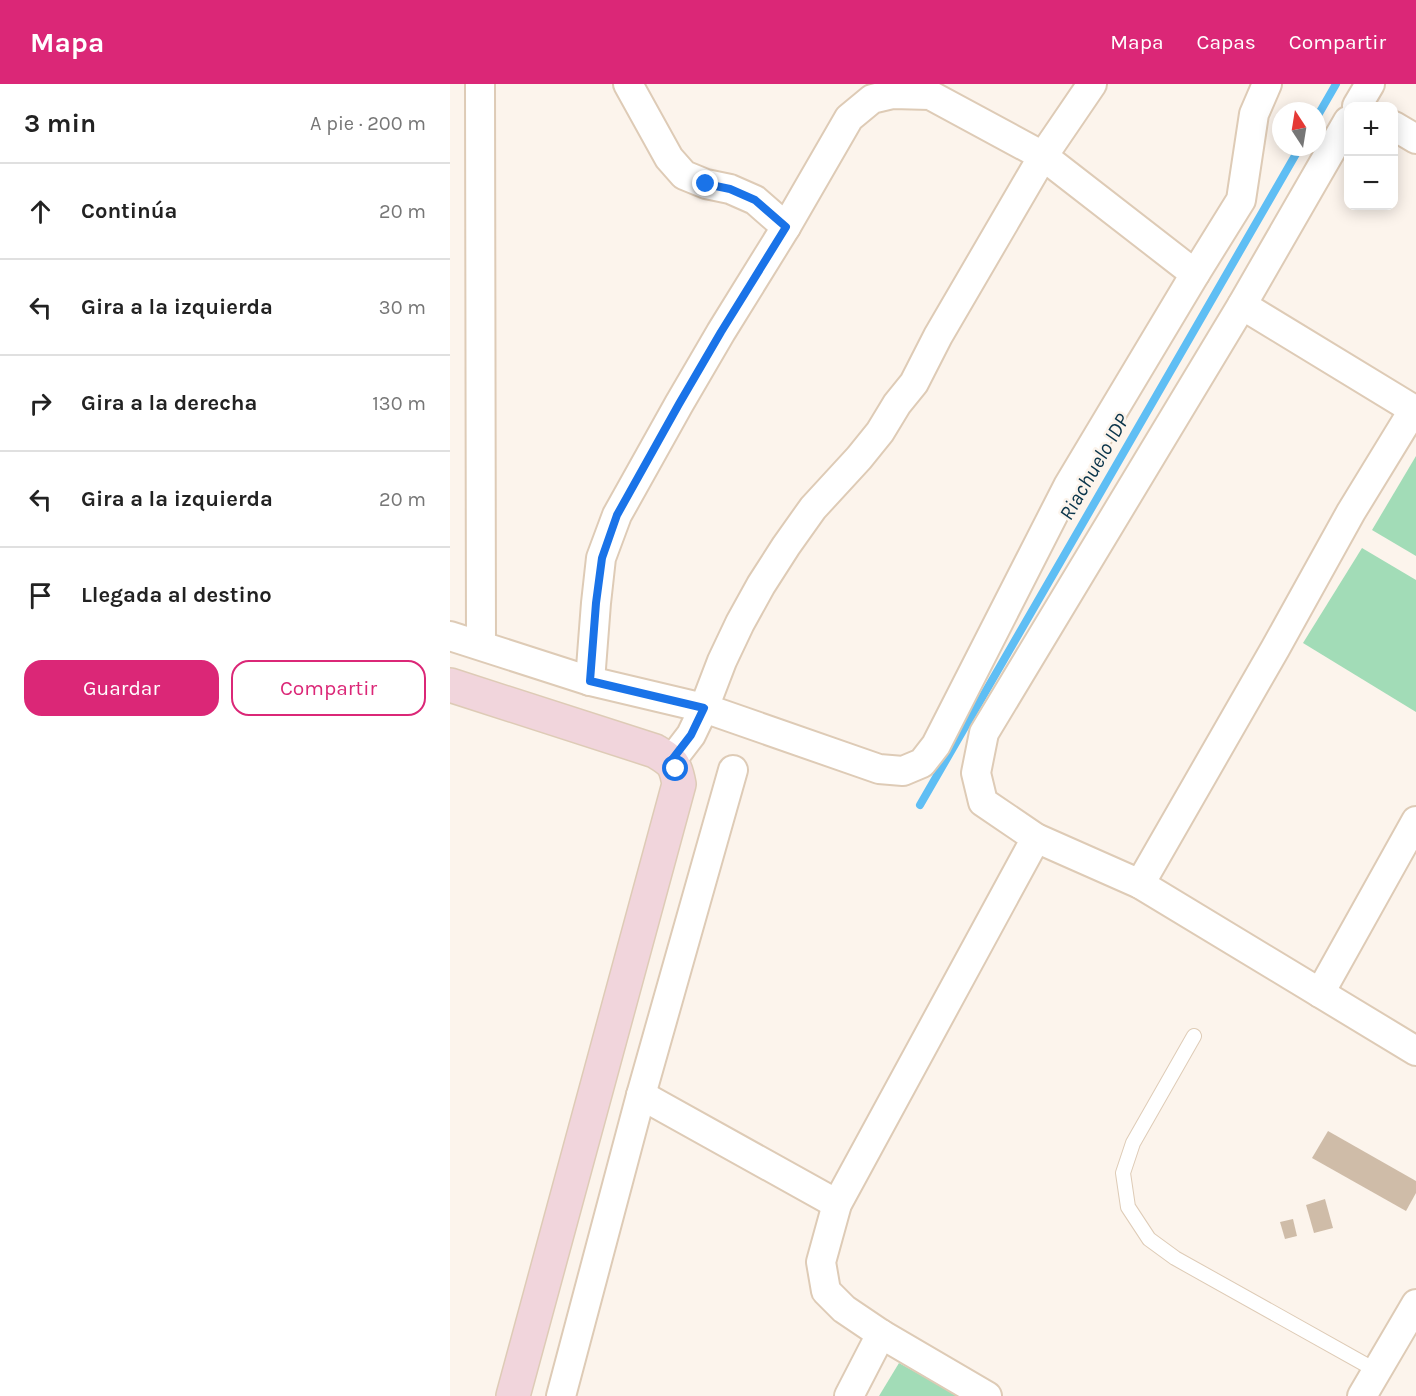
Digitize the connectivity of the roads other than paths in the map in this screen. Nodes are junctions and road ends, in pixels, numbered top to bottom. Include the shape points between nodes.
1 (480, 84) edge
2 (628, 84) edge
3 (1092, 84) edge
4 (1265, 84) edge
5 (1398, 128) edge
6 (1344, 131) edge
7 (1416, 139) edge
8 (1043, 156) junction
9 (786, 227) junction
10 (1195, 274) junction
11 (1242, 304) junction
12 (1415, 410) edge
13 (450, 636) edge
14 (481, 645) junction
15 (590, 681) junction
16 (450, 685) edge
17 (704, 708) junction
18 (671, 761) junction
19 (733, 770) dead end
20 (1416, 821) edge
21 (1036, 838) junction
22 (1140, 884) junction
23 (1320, 993) junction
24 (1194, 1036) dead end
25 (1416, 1051) edge
26 (641, 1095) junction
27 (837, 1204) junction
28 (1416, 1304) edge
29 (881, 1334) junction
30 (1377, 1371) junction
31 (513, 1396) edge
32 (561, 1396) edge
33 (849, 1396) edge
34 (987, 1396) edge
35 (1362, 1396) edge

1 - 14 street
2 - 9 street via 669,158 684,175 755,200
3 - 8 street
4 - 10 street via 1254,114 1241,200
5 - 7 street
6 - 11 street
8 - 9 street via 930,95 893,94 872,99 849,118
8 - 10 street
8 - 17 street via 914,383 859,458 813,508 760,585 722,661
9 - 15 street via 617,515 602,558
10 - 17 street via 1068,486 936,745 922,763 903,771 879,769
11 - 12 street
11 - 21 street via 984,733 976,773 983,802
12 - 22 street via 1351,512
13 - 14 street
14 - 15 street
15 - 17 street
16 - 18 main road via 655,751
17 - 18 street via 691,735
18 - 31 main road via 679,784
19 - 26 street
20 - 23 street
21 - 22 street
21 - 27 street
22 - 23 street
23 - 25 street
24 - 30 lane via 1133,1143 1123,1173 1128,1207 1149,1239 1175,1258
26 - 27 street
26 - 32 street
27 - 29 street via 821,1262 826,1291 844,1309
28 - 30 street
29 - 33 street
29 - 34 street
30 - 35 street

